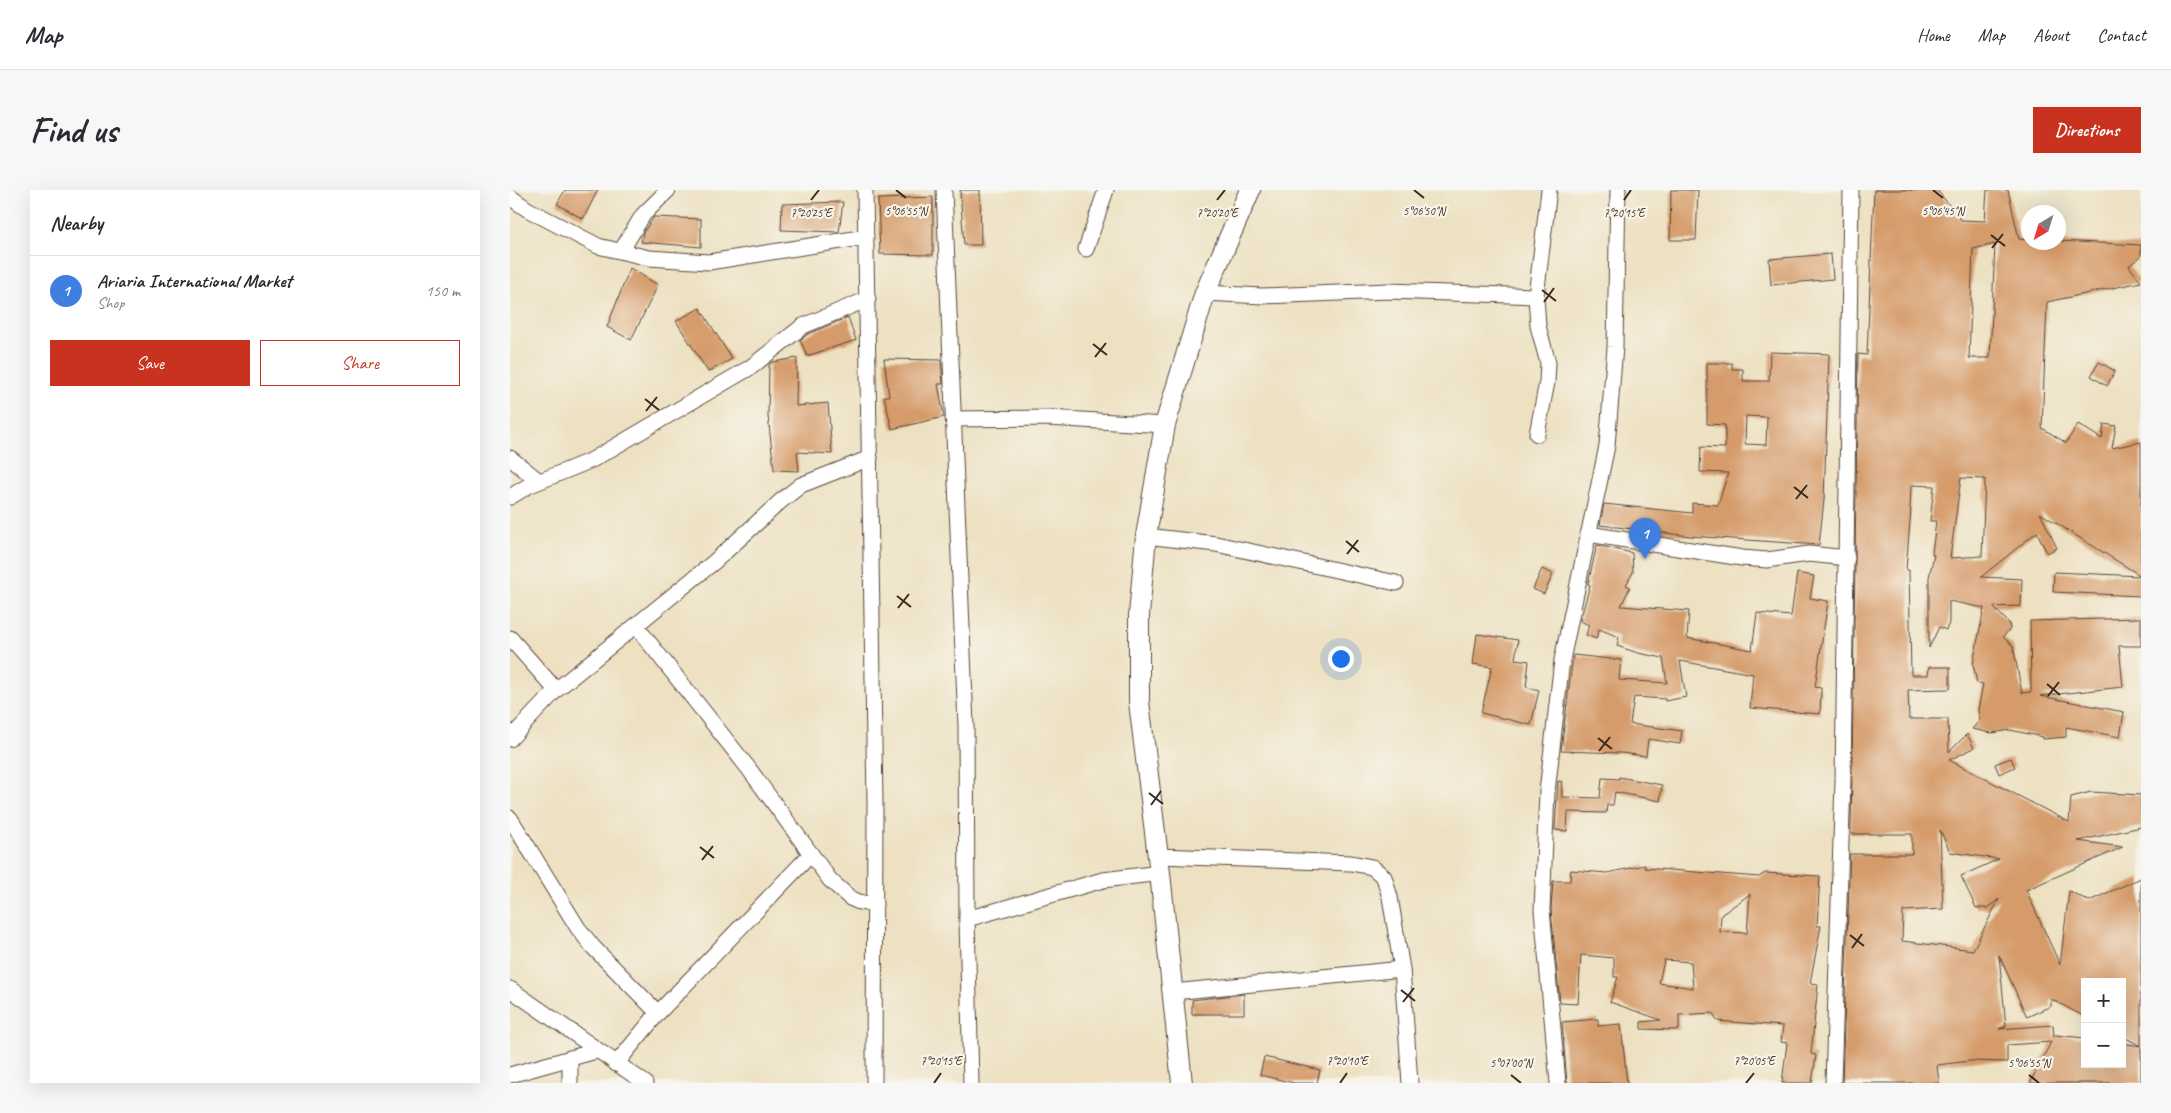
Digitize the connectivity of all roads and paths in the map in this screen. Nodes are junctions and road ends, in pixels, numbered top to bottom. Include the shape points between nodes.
1 (668, 190) edge
2 (865, 190) edge
3 (944, 190) edge
4 (1106, 190) edge
5 (1250, 190) edge
6 (1549, 190) edge
7 (1618, 190) edge
8 (1851, 190) edge
9 (510, 197) edge
10 (866, 237) junction
11 (1086, 249) dead end
12 (621, 251) junction
13 (1205, 293) junction
14 (1536, 296) junction
15 (868, 299) junction
16 (953, 419) junction
17 (1165, 425) junction
18 (1537, 434) dead end
19 (510, 458) edge
20 (870, 458) junction
21 (539, 481) junction
22 (510, 497) edge
23 (1588, 534) junction
24 (1146, 536) junction
25 (1847, 558) junction
26 (1396, 583) dead end
27 (636, 626) junction
28 (510, 638) edge
29 (556, 690) junction
30 (510, 739) edge
31 (510, 818) edge
32 (811, 854) junction
33 (1159, 864) junction
34 (875, 905) junction
35 (967, 919) junction
36 (1402, 969) junction
37 (510, 989) edge
38 (1173, 992) junction
39 (658, 1013) junction
40 (596, 1051) junction
41 (570, 1058) junction
42 (616, 1064) junction
43 (510, 1075) edge
44 (570, 1083) edge
45 (645, 1083) edge
46 (874, 1083) edge
47 (971, 1083) edge
48 (1182, 1083) edge
49 (1410, 1083) edge
50 (1558, 1083) edge
51 (1833, 1083) edge

1 - 12 street via 643,216
2 - 10 street
3 - 16 street
4 - 11 street
5 - 13 main road
6 - 14 street
7 - 23 street via 1615,346 1607,446
8 - 25 street
9 - 12 street via 598,246
10 - 12 street via 709,262 649,258
10 - 15 street
13 - 14 street via 1262,296 1388,291
13 - 17 main road
14 - 18 street via 1538,326 1548,364
15 - 20 street
15 - 21 street via 803,326 751,366 592,460
16 - 17 street via 1048,418
16 - 35 street via 966,726
17 - 24 main road
19 - 21 street
20 - 27 street via 801,485
20 - 34 street
21 - 22 street
23 - 25 street via 1742,558 1767,560 1809,554
23 - 50 street via 1562,660 1547,792 1542,910
24 - 26 street via 1216,544
24 - 33 main road via 1139,615 1140,702
25 - 51 street
27 - 29 street
27 - 32 street via 749,769
28 - 29 street
29 - 30 street
31 - 39 street via 578,928
32 - 34 street via 843,893 859,902
32 - 39 street
33 - 35 street
33 - 36 street via 1351,863 1372,867 1384,877 1390,897
33 - 38 main road
34 - 46 street
35 - 47 street
36 - 38 street
36 - 49 street
37 - 40 street
38 - 48 main road
39 - 42 street
40 - 41 street
40 - 42 street
41 - 43 street
41 - 44 street
42 - 45 street

